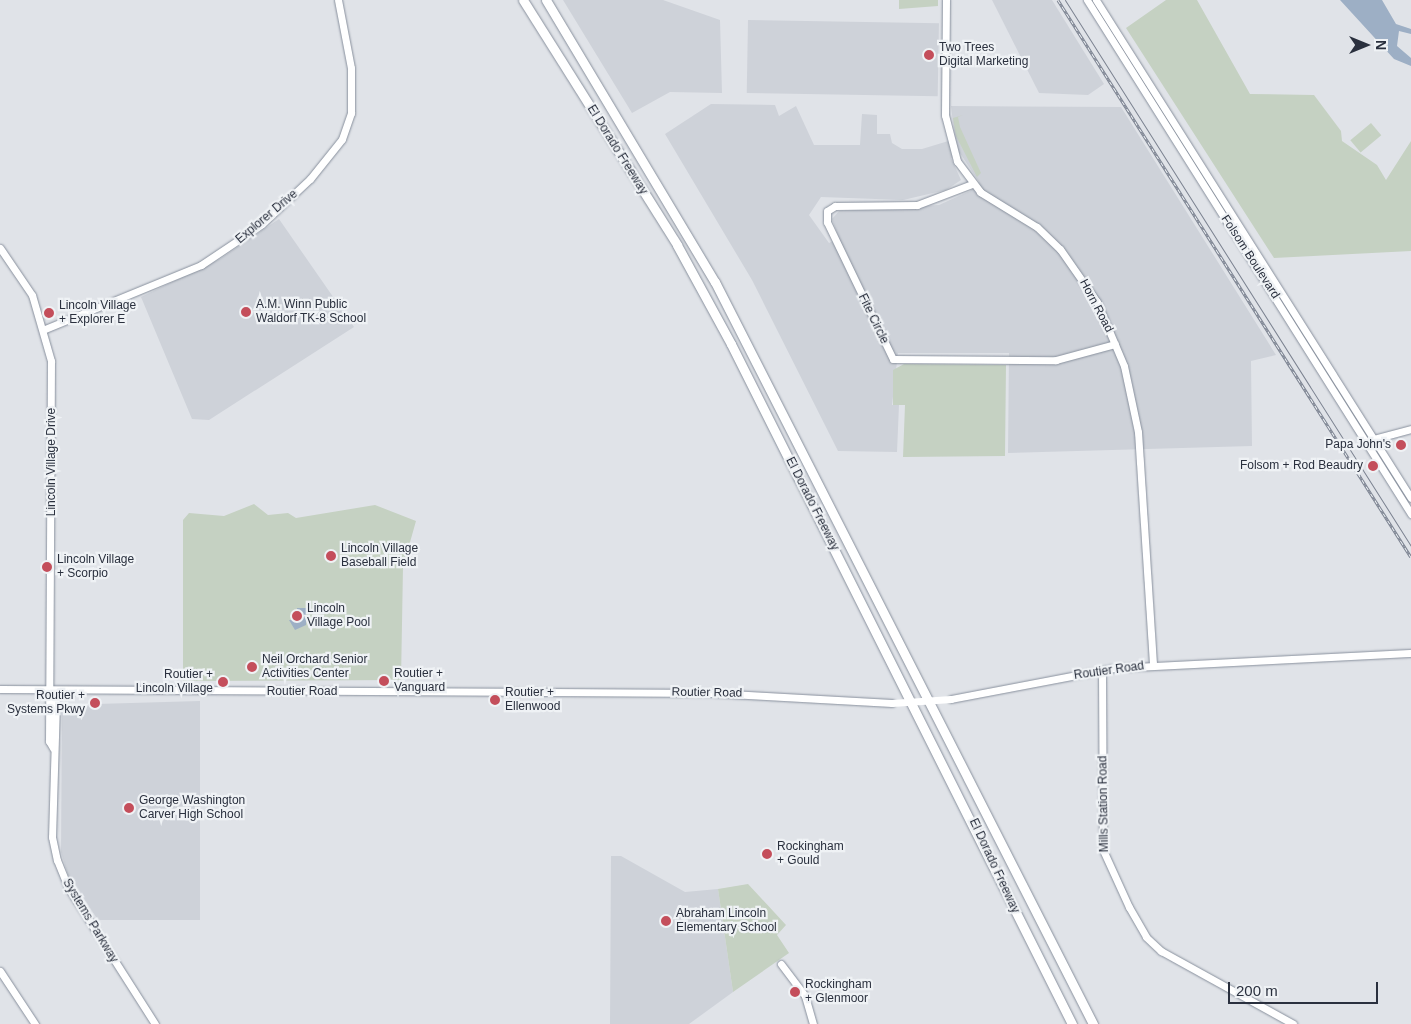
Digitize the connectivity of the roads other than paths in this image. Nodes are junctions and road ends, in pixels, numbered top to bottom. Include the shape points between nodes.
1 (338, 0) edge
2 (523, 0) edge
3 (546, 0) edge
4 (946, 0) edge
5 (1088, 0) edge
6 (1096, 0) edge
7 (1109, 20) junction
8 (1127, 63) junction
9 (1154, 91) junction
10 (972, 184) junction
11 (0, 248) edge
12 (45, 329) junction
13 (1116, 344) junction
14 (1411, 429) edge
15 (1369, 440) junction
16 (1411, 498) edge
17 (1411, 514) edge
18 (1411, 653) edge
19 (1153, 665) junction
20 (1102, 670) junction
21 (0, 690) edge
22 (52, 690) junction
23 (781, 964) dead end
24 (0, 971) edge
25 (35, 1024) edge
26 (155, 1024) edge
27 (813, 1024) edge
28 (1072, 1024) edge
29 (1094, 1024) edge
30 (1293, 1024) edge

1 - 12 street, Explorer Drive via 351,68 351,113 342,139 310,179 262,224 201,265
2 - 28 highway, El Dorado Freeway via 677,246 731,344
3 - 29 highway, El Dorado Freeway via 716,282
4 - 10 street, Horn Road via 945,121 952,150
5 - 7 street
5 - 8 street, Folsom Boulevard
6 - 7 street, Folsom Boulevard
7 - 9 street, Folsom Boulevard
8 - 9 street
8 - 15 street, Folsom Boulevard
9 - 15 street, Folsom Boulevard
10 - 13 street, Horn Road via 1056,244 1097,302
10 - 13 street, Fite Circle via 923,204 835,206 828,211 827,222 893,359 1056,360
11 - 12 street, Lincoln Village Drive via 32,295
12 - 22 street, Lincoln Village Drive via 52,384
13 - 19 street, Horn Road via 1136,412
14 - 15 street
15 - 16 street, Folsom Boulevard
15 - 17 street, Folsom Boulevard
18 - 19 street, Routier Road
19 - 20 street, Routier Road
20 - 22 street, Routier Road, bridge via 951,700 892,702 712,693
20 - 30 street, Mills Station Road via 1103,850 1128,907 1146,937 1161,951
21 - 22 street, Routier Road
22 - 26 street, Systems Parkway via 56,702 52,836 60,872
23 - 27 street via 805,996
24 - 25 street

